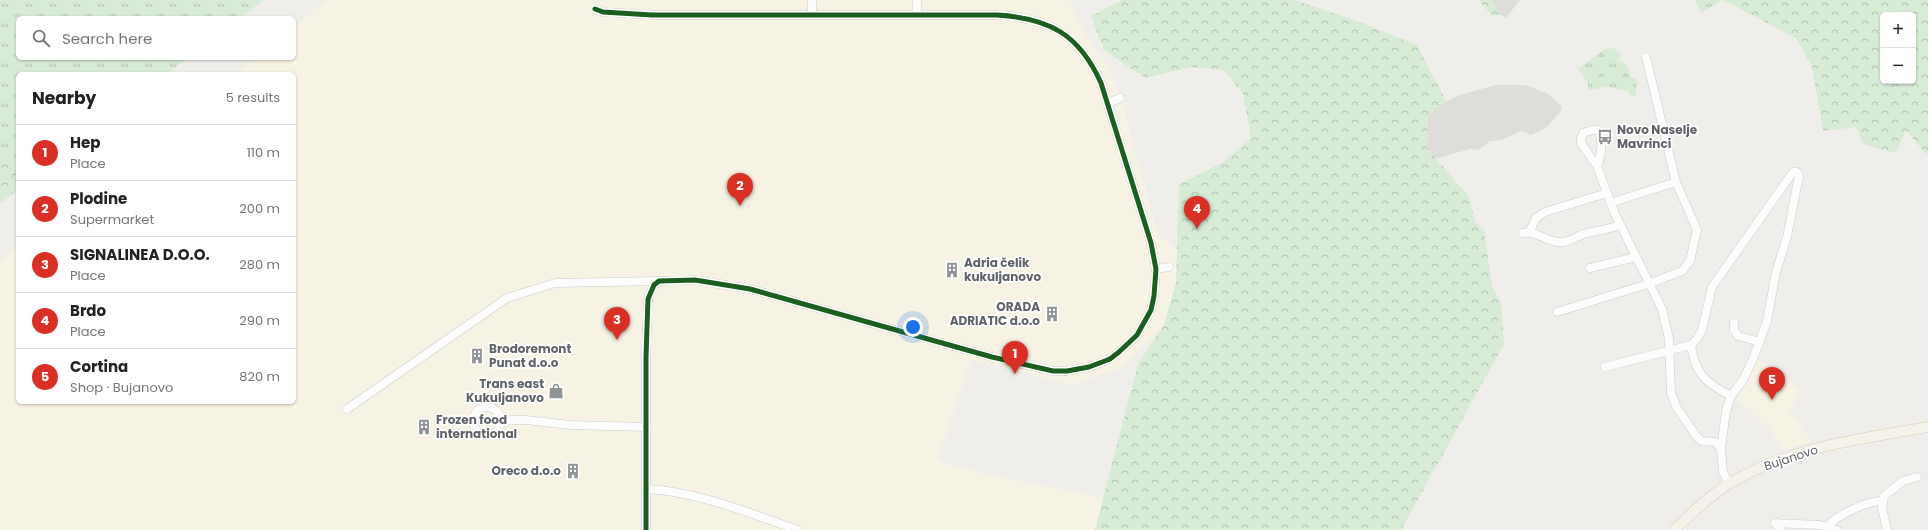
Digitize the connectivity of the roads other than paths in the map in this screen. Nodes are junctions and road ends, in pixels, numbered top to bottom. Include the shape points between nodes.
1 (812, 1) edge
2 (917, 2) dead end
3 (595, 9) dead end
4 (812, 14) junction
5 (917, 15) junction
6 (1646, 57) dead end
7 (1120, 98) dead end
8 (1108, 103) junction
9 (1597, 166) dead end
10 (1676, 182) junction
11 (1607, 193) junction
12 (1610, 203) junction
13 (1620, 225) junction
14 (1636, 257) junction
15 (1169, 267) dead end
16 (1590, 268) dead end
17 (1156, 269) junction
18 (659, 281) junction
19 (1651, 283) junction
20 (1557, 312) dead end
21 (1734, 323) dead end
22 (1760, 342) junction
23 (1690, 344) junction
24 (1670, 350) junction
25 (1605, 367) dead end
26 (1731, 396) junction
27 (347, 409) dead end
28 (501, 420) dead end
29 (647, 427) junction
30 (1928, 427) edge
31 (1721, 448) junction
32 (1917, 478) dead end
33 (1729, 484) junction
34 (647, 489) junction
35 (1882, 501) junction
36 (1828, 526) junction
37 (646, 530) edge
38 (798, 530) edge
39 (1674, 530) edge
40 (1780, 530) edge
41 (1837, 530) edge
42 (1887, 530) edge

1 - 4 street
2 - 5 street
3 - 4 street via 603,12 652,14
4 - 5 street
5 - 8 street via 1014,16 1053,27 1073,40 1090,59
6 - 10 street
7 - 8 street
8 - 17 street via 1151,243
9 - 11 street
10 - 12 street
10 - 19 street via 1697,230 1690,261 1682,271
11 - 12 street
11 - 13 street via 1545,212 1536,218 1527,232 1552,241 1564,242 1582,234
12 - 13 street
13 - 14 street
14 - 16 street
14 - 19 street
15 - 17 street
17 - 18 street via 1151,310 1137,335 1110,358 1089,367 1067,371 1047,370 992,357 750,289 695,280
18 - 27 street via 555,283 507,298
18 - 29 street via 654,285 648,299
19 - 20 street
19 - 24 street via 1665,316
21 - 22 street via 1734,330 1738,336
22 - 23 street via 1786,237 1799,176 1797,172 1793,172 1712,287 1700,335
22 - 26 street via 1743,380
23 - 24 street
23 - 26 street via 1694,362 1705,380
24 - 25 street
24 - 31 street via 1670,385 1675,404 1697,437 1702,441 1715,442
26 - 31 street via 1723,425
28 - 29 street
29 - 34 street
30 - 33 main road, Bujanovo via 1802,452 1764,466
31 - 33 street via 1723,472
32 - 35 street via 1896,485
33 - 39 main road, Bujanovo
34 - 37 street
34 - 38 street via 667,490 699,497
35 - 36 street via 1842,515
35 - 42 street via 1882,514
36 - 40 street via 1775,523
36 - 41 street

